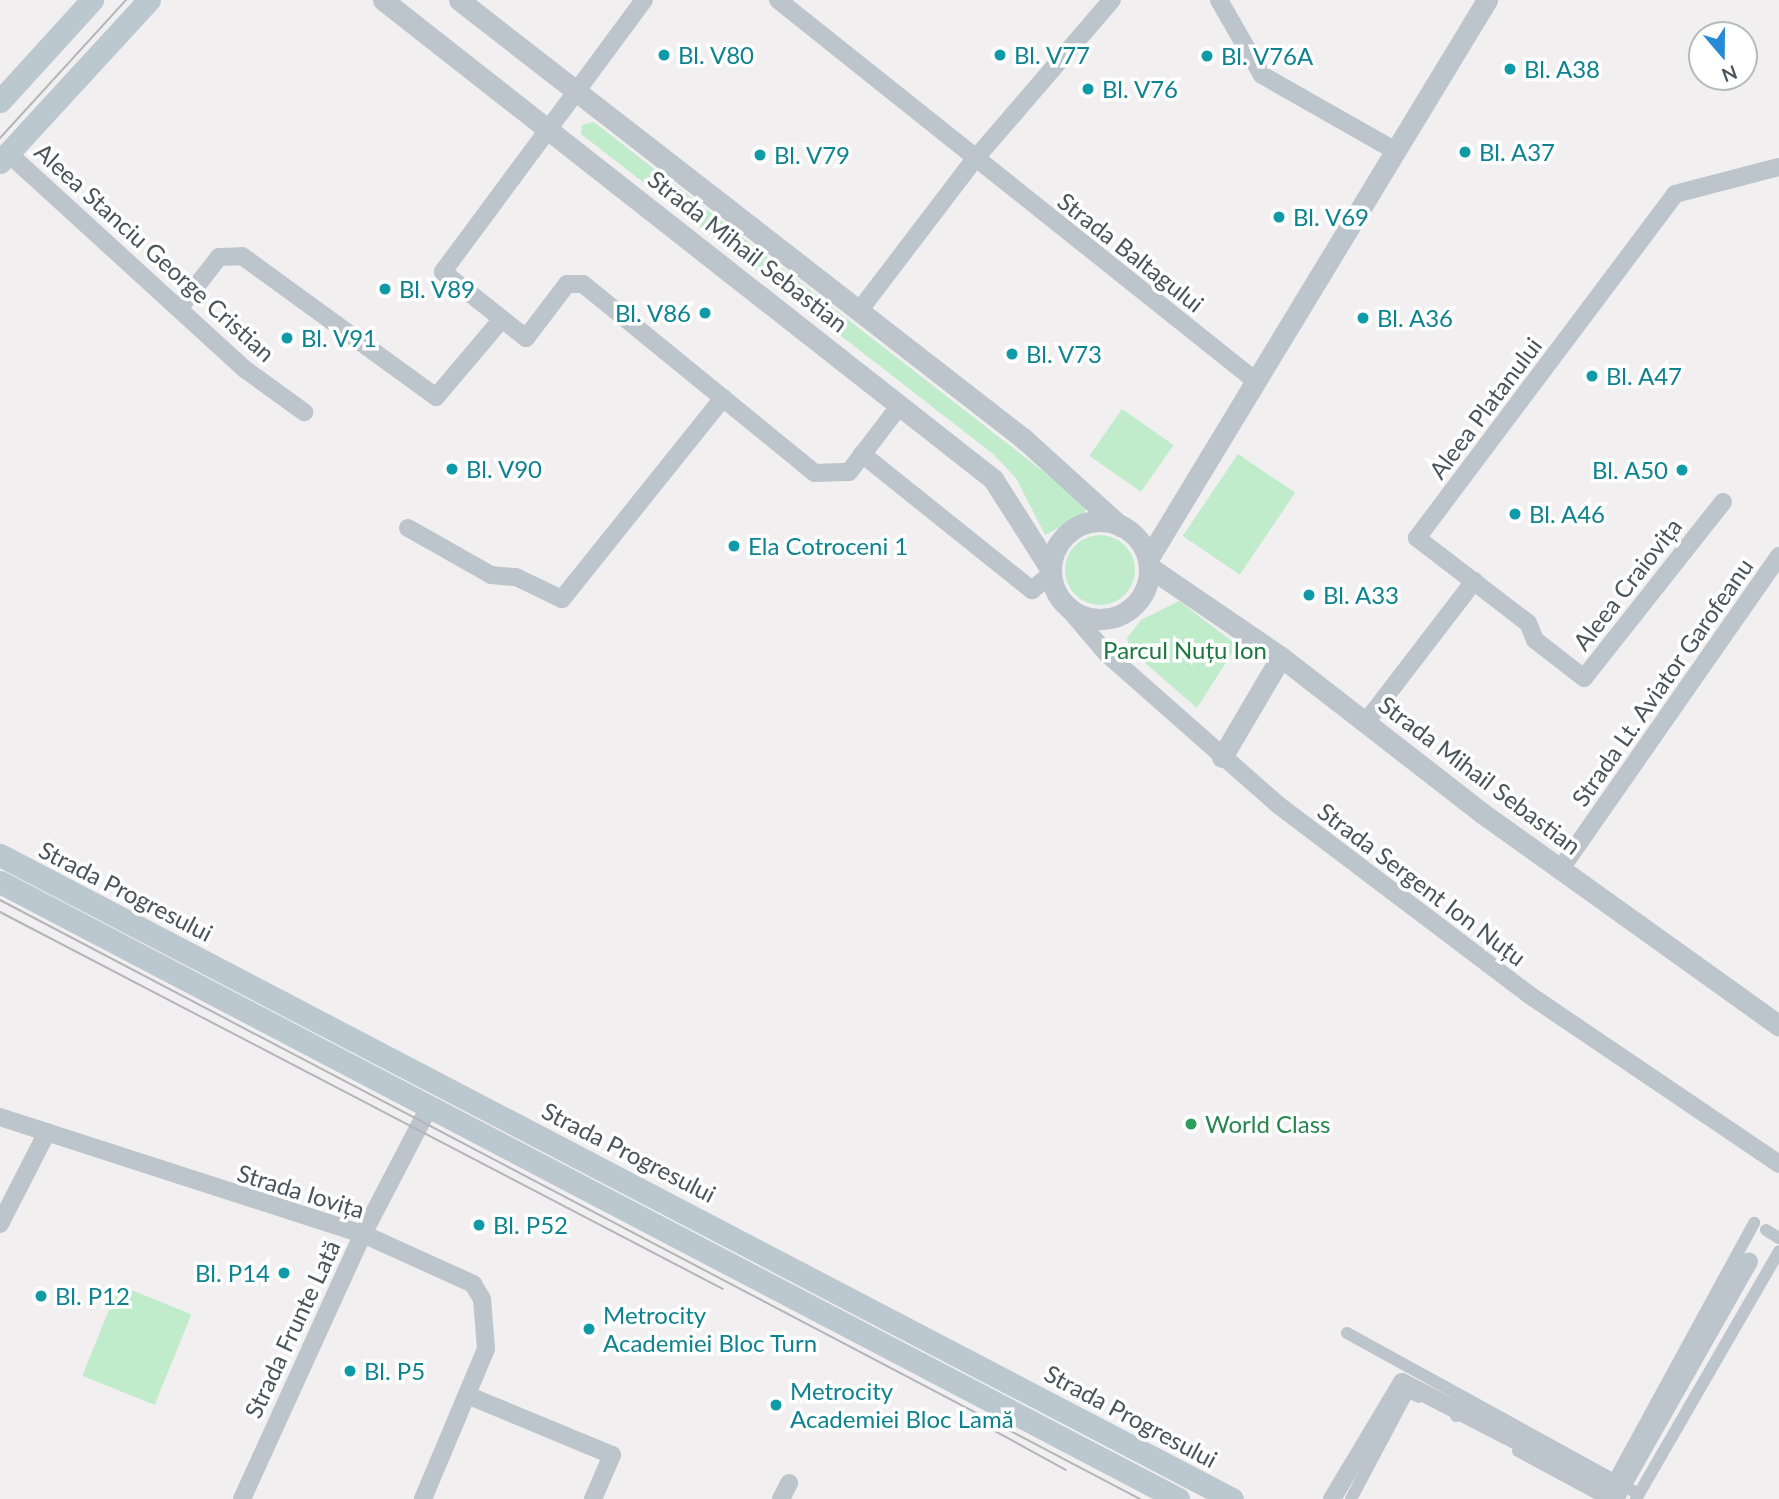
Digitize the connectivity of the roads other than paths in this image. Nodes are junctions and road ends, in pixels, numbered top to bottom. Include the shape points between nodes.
1 (92, 0) edge
2 (149, 0) edge
3 (383, 0) edge
4 (460, 0) edge
5 (644, 0) edge
6 (778, 0) edge
7 (1219, 0) edge
8 (1487, 0) edge
9 (1099, 3) edge
10 (576, 90) junction
11 (0, 101) edge
12 (549, 126) junction
13 (1396, 151) junction
14 (4, 158) edge
15 (975, 159) junction
16 (1779, 167) edge
17 (181, 306) junction
18 (859, 311) junction
19 (502, 319) junction
20 (1258, 382) junction
21 (723, 398) junction
22 (900, 405) junction
23 (304, 412) dead end
24 (862, 454) junction
25 (1723, 502) dead end
26 (1170, 526) junction
27 (408, 528) dead end
28 (1126, 529) junction
29 (1779, 556) edge
30 (1148, 563) junction
31 (1051, 572) junction
32 (1474, 581) junction
33 (1066, 606) junction
34 (1281, 657) junction
35 (1366, 722) junction
36 (1222, 757) junction
37 (0, 855) edge
38 (1560, 870) junction
39 (0, 882) edge
40 (1779, 1026) edge
41 (441, 1084) junction
42 (429, 1107) junction
43 (0, 1117) edge
44 (47, 1132) junction
45 (1779, 1164) edge
46 (0, 1224) edge
47 (363, 1234) junction
48 (1779, 1238) edge
49 (1779, 1251) edge
50 (1749, 1261) dead end
51 (1347, 1333) dead end
52 (467, 1395) junction
53 (1465, 1398) junction
54 (1456, 1417) junction
55 (1118, 1440) junction
56 (1106, 1461) junction
57 (1614, 1480) junction
58 (1637, 1495) edge
59 (242, 1499) edge
60 (422, 1499) edge
61 (593, 1499) edge
62 (1178, 1499) edge
63 (1232, 1499) edge
64 (1332, 1499) edge
65 (1351, 1499) edge
66 (1607, 1499) edge

1 - 11 main road
2 - 14 main road
3 - 12 street, Strada Mihail Sebastian
4 - 10 street, Strada Mihail Sebastian
5 - 10 street
6 - 15 street, Strada Baltagului
7 - 13 street via 1262,75
8 - 13 street
9 - 15 street
10 - 12 street
10 - 18 street, Strada Mihail Sebastian
12 - 19 street via 443,272
12 - 22 street, Strada Mihail Sebastian
13 - 20 street
14 - 17 street, Aleea Stanciu George Cristian
15 - 18 street
15 - 20 street, Strada Baltagului
16 - 32 street, Aleea Platanului via 1675,194 1418,538
17 - 19 street via 219,257 242,256 436,397
17 - 23 street, Aleea Stanciu George Cristian via 246,370
18 - 28 street, Strada Mihail Sebastian via 1024,439
19 - 21 street via 526,338 567,285 583,284
20 - 26 street
21 - 24 street via 815,473 849,472
21 - 27 street via 562,599 516,577 491,575
22 - 24 street
22 - 31 street, Strada Mihail Sebastian via 1002,488
24 - 31 street via 1032,590
25 - 32 street, Aleea Craiovița via 1584,678
26 - 28 street
26 - 30 street
28 - 30 street
28 - 31 street via 1104,522 1074,529 1058,547
29 - 38 street, Strada Lt. Aviator Garofeanu
30 - 33 street via 1146,590 1125,613 1094,619
30 - 34 street, Strada Mihail Sebastian
31 - 33 street
32 - 35 street
33 - 36 street, Strada Sergent Ion Nuțu via 1107,654
34 - 35 street, Strada Mihail Sebastian
34 - 36 street
35 - 38 street, Strada Mihail Sebastian
36 - 45 street, Strada Sergent Ion Nuțu via 1528,995
37 - 41 main road, Strada Progresului
38 - 40 street, Strada Mihail Sebastian
39 - 42 main road, Strada Progresului
41 - 42 main road
41 - 55 main road, Strada Progresului
42 - 47 street, Strada Frunte Lată
42 - 56 main road, Strada Progresului
43 - 44 street, Strada Iovița
44 - 46 street
44 - 47 street, Strada Iovița
47 - 52 street, Strada Iovița via 473,1284 482,1299 486,1349
47 - 59 street, Strada Frunte Lată
48 - 57 street via 1760,1227
49 - 58 street
50 - 64 street via 1618,1493 1402,1382
51 - 53 street
52 - 60 street, Strada Iovița
52 - 61 street via 612,1455
53 - 54 street, bridge
53 - 57 street
54 - 65 street via 1408,1392
54 - 66 street
55 - 56 main road
55 - 63 main road, Strada Progresului
56 - 62 main road, Strada Progresului
57 - 58 street, bridge

